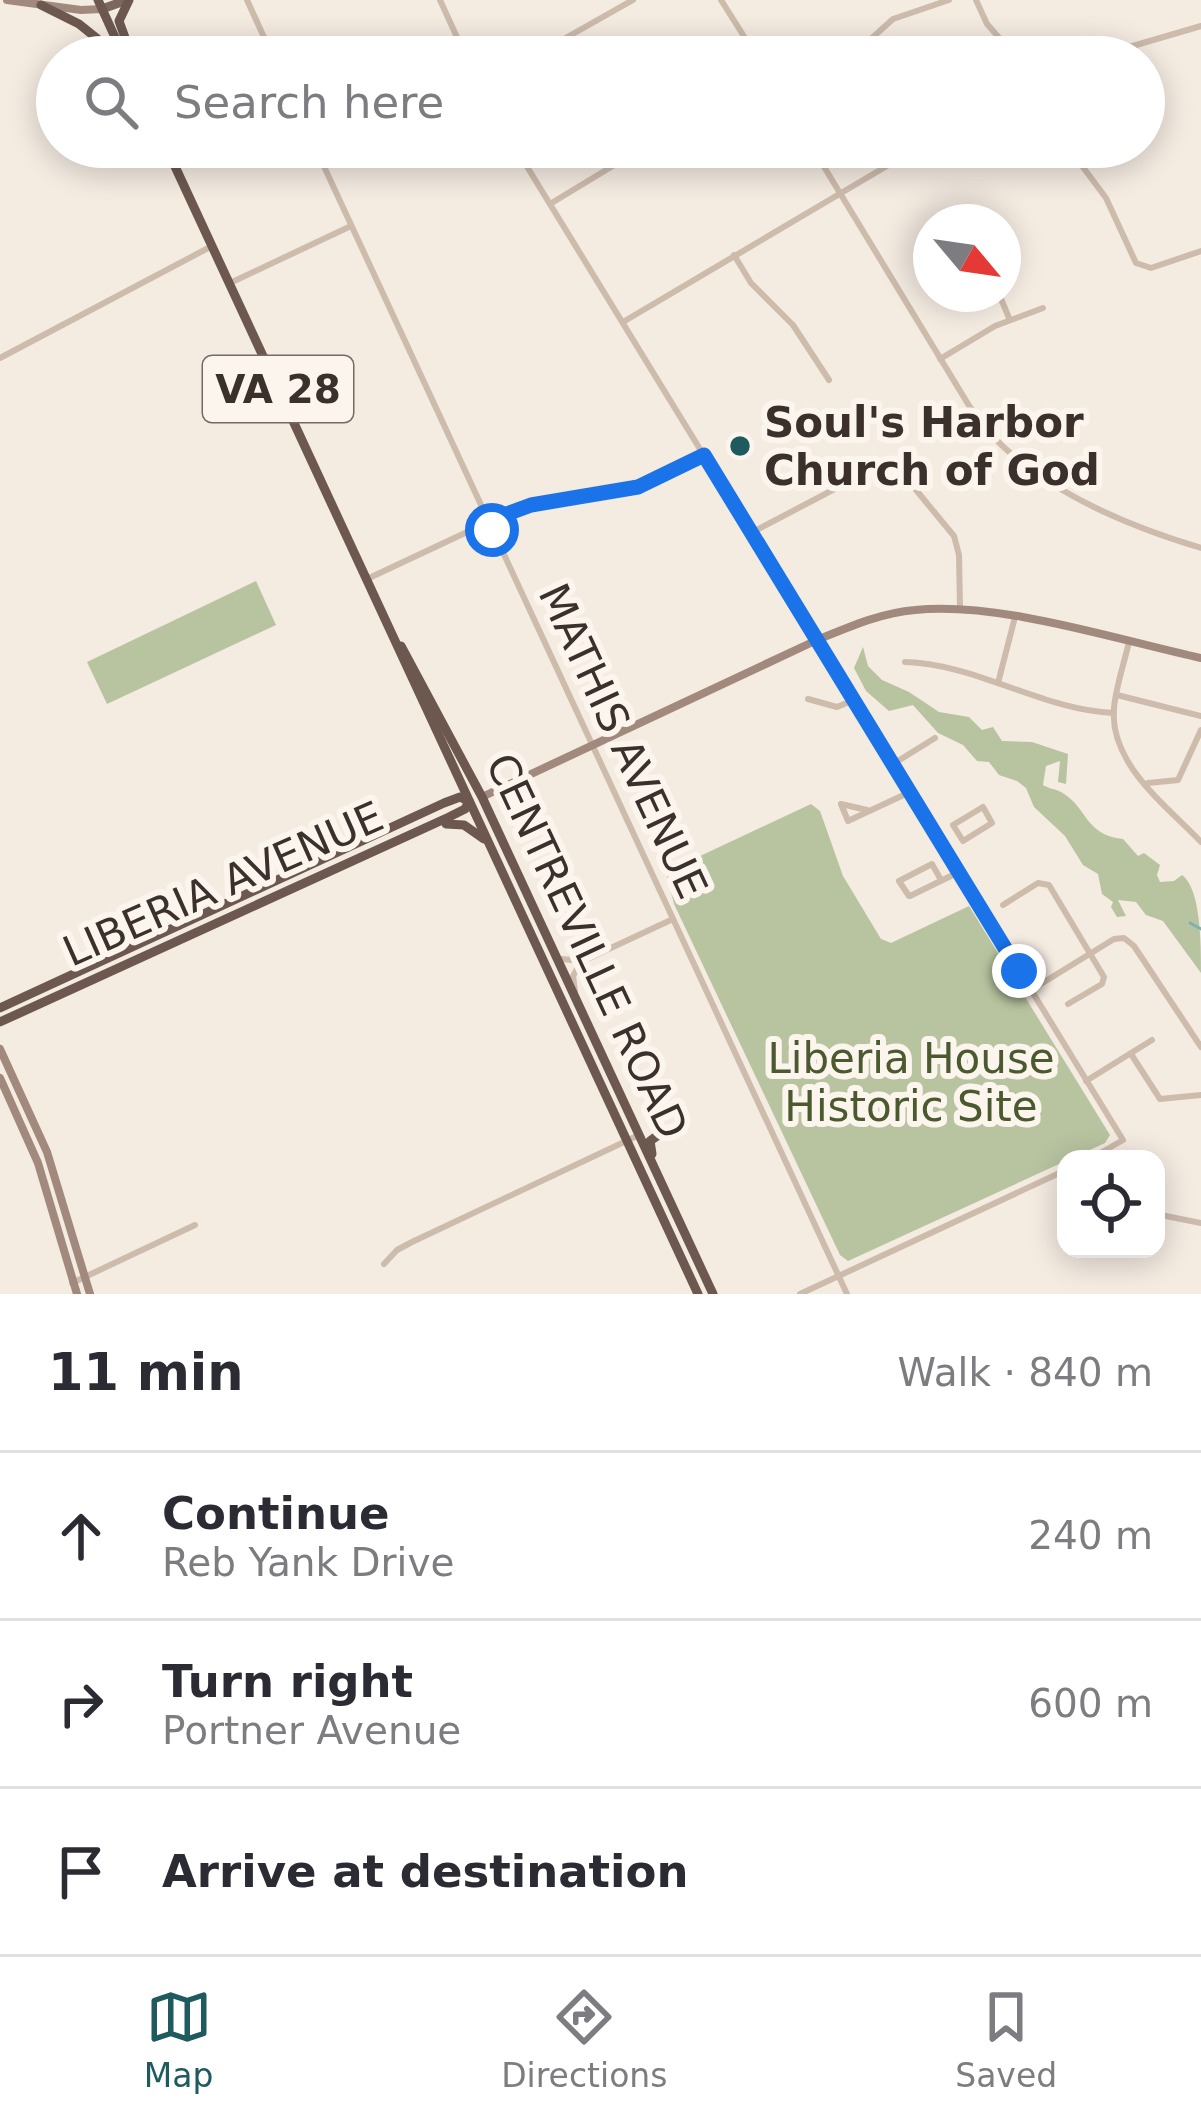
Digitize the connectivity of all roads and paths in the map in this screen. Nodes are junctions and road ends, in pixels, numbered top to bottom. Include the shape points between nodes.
1 (7, 0) edge
2 (128, 0) edge
3 (247, 0) edge
4 (440, 0) edge
5 (633, 0) edge
6 (722, 0) edge
7 (949, 0) edge
8 (976, 0) edge
9 (100, 4) edge
10 (41, 5) junction
11 (1201, 26) edge
12 (97, 36) edge
13 (116, 36) edge
14 (122, 36) edge
15 (263, 36) edge
16 (456, 36) edge
17 (569, 36) edge
18 (744, 36) edge
19 (874, 36) edge
20 (998, 36) edge
21 (1165, 37) edge
22 (176, 168) edge
23 (325, 168) edge
24 (528, 168) edge
25 (609, 168) edge
26 (824, 168) edge
27 (880, 168) edge
28 (1084, 168) edge
29 (838, 191) junction
30 (550, 204) junction
31 (351, 226) junction
32 (212, 246) junction
33 (1201, 251) edge
34 (734, 255) junction
35 (230, 284) junction
36 (1043, 308) dead end
37 (1006, 312) edge
38 (1009, 319) junction
39 (622, 322) junction
40 (0, 358) edge
41 (940, 358) junction
42 (829, 380) dead end
43 (704, 455) junction
44 (488, 521) junction
45 (752, 533) junction
46 (1201, 548) edge
47 (367, 579) junction
48 (960, 608) junction
49 (1015, 617) junction
50 (391, 632) junction
51 (817, 640) junction
52 (1129, 642) junction
53 (1201, 658) edge
54 (905, 662) dead end
55 (998, 683) junction
56 (1117, 695) junction
57 (808, 699) dead end
58 (854, 700) junction
59 (1114, 713) junction
60 (1201, 716) edge
61 (1201, 730) edge
62 (935, 738) dead end
63 (592, 746) junction
64 (893, 764) junction
65 (452, 766) junction
66 (1145, 782) junction
67 (910, 792) junction
68 (482, 796) junction
69 (469, 801) junction
70 (444, 803) junction
71 (871, 810) junction
72 (428, 827) junction
73 (957, 831) junction
74 (940, 842) junction
75 (1201, 842) edge
76 (488, 843) junction
77 (958, 872) junction
78 (941, 880) junction
79 (1003, 905) dead end
80 (673, 919) junction
81 (1090, 954) junction
82 (556, 956) junction
83 (583, 961) junction
84 (1031, 990) junction
85 (577, 1000) junction
86 (1068, 1004) dead end
87 (0, 1008) edge
88 (0, 1022) edge
89 (1152, 1040) dead end
90 (1201, 1047) edge
91 (0, 1049) edge
92 (1131, 1054) junction
93 (0, 1078) edge
94 (1086, 1081) junction
95 (1201, 1095) edge
96 (639, 1135) junction
97 (657, 1136) dead end
98 (627, 1141) junction
99 (1107, 1150) edge
100 (653, 1165) junction
101 (1057, 1174) edge
102 (1165, 1216) edge
103 (1201, 1222) edge
104 (195, 1226) dead end
105 (385, 1264) dead end
106 (838, 1276) junction
107 (84, 1277) junction
108 (72, 1283) junction
109 (76, 1294) edge
110 (90, 1294) edge
111 (698, 1294) edge
112 (713, 1294) edge
113 (800, 1294) edge
114 (847, 1294) edge

1 - 10 main road
2 - 9 main road
2 - 14 highway
3 - 15 street
4 - 16 street
5 - 17 street
6 - 18 street
7 - 19 street via 893,20
8 - 20 street
9 - 10 main road
9 - 13 highway
10 - 12 highway
11 - 21 street
22 - 32 highway, CENTREVILLE ROAD / VA 28
23 - 31 street, MATHIS AVENUE
24 - 30 street
25 - 30 street
26 - 29 street
27 - 29 street
28 - 33 street via 1136,263 1151,268
29 - 34 street
29 - 41 street
30 - 39 street
31 - 35 street
31 - 44 street, MATHIS AVENUE
32 - 35 highway, CENTREVILLE ROAD / VA 28
32 - 40 street
34 - 39 street
34 - 42 street
35 - 47 highway, CENTREVILLE ROAD / VA 28
36 - 38 street
37 - 38 street
38 - 41 street
39 - 43 street
41 - 46 street via 986,429 1013,454 1104,514
43 - 44 street via 638,487 531,505
43 - 45 street
44 - 47 street
44 - 63 street, MATHIS AVENUE
45 - 48 street via 893,462 954,536
45 - 51 street
47 - 50 highway, CENTREVILLE ROAD / VA 28
48 - 49 main road, LIBERIA AVENUE
48 - 51 main road, LIBERIA AVENUE via 881,616
49 - 52 main road, LIBERIA AVENUE
49 - 55 street
50 - 65 highway, CENTREVILLE ROAD / VA 28
50 - 68 highway, CENTREVILLE ROAD / VA 28
51 - 58 street
51 - 63 main road, LIBERIA AVENUE
52 - 53 main road, LIBERIA AVENUE
52 - 56 street
54 - 55 street via 945,664
55 - 59 street
56 - 59 street
56 - 60 street
57 - 58 street via 837,707
58 - 64 street
59 - 66 street via 1126,758
61 - 66 street via 1178,780
62 - 64 street
63 - 68 main road, LIBERIA AVENUE
63 - 80 street, MATHIS AVENUE
64 - 67 street
65 - 69 highway, CENTREVILLE ROAD / VA 28
65 - 70 highway
66 - 75 street
67 - 71 street
67 - 74 street
68 - 69 highway, LIBERIA AVENUE
68 - 82 highway, CENTREVILLE ROAD / VA 28
69 - 70 highway, LIBERIA AVENUE
69 - 72 highway, LIBERIA AVENUE
69 - 76 highway, CENTREVILLE ROAD / VA 28
70 - 87 highway, LIBERIA AVENUE
71 - 71 street via 841,804 840,804 848,821
72 - 76 highway via 460,824
72 - 88 highway, LIBERIA AVENUE
73 - 73 street via 953,825 983,807 992,823 963,841
73 - 74 street
74 - 77 street
76 - 98 highway, CENTREVILLE ROAD / VA 28
77 - 78 street
77 - 84 street
78 - 78 street via 909,896 899,881 932,863
79 - 81 street via 1046,883
80 - 83 street
80 - 106 street, MATHIS AVENUE
81 - 84 street
81 - 86 street via 1104,981
81 - 90 street via 1114,939 1132,943
82 - 83 street
82 - 85 highway, CENTREVILLE ROAD / VA 28
83 - 85 street via 573,976
84 - 94 street
85 - 96 highway, CENTREVILLE ROAD / VA 28
89 - 92 street
91 - 107 main road via 47,1152
92 - 94 street
92 - 95 street via 1160,1099
93 - 108 main road via 38,1163
94 - 99 street via 1123,1140
96 - 98 street
96 - 100 highway, CENTREVILLE ROAD / VA 28
97 - 100 highway via 650,1142
98 - 105 street via 412,1241
98 - 111 highway, CENTREVILLE ROAD / VA 28
100 - 112 highway, CENTREVILLE ROAD / VA 28
101 - 106 street
102 - 103 street
104 - 107 street
106 - 113 street
106 - 114 street, MATHIS AVENUE
107 - 108 street
107 - 110 main road
108 - 109 main road

